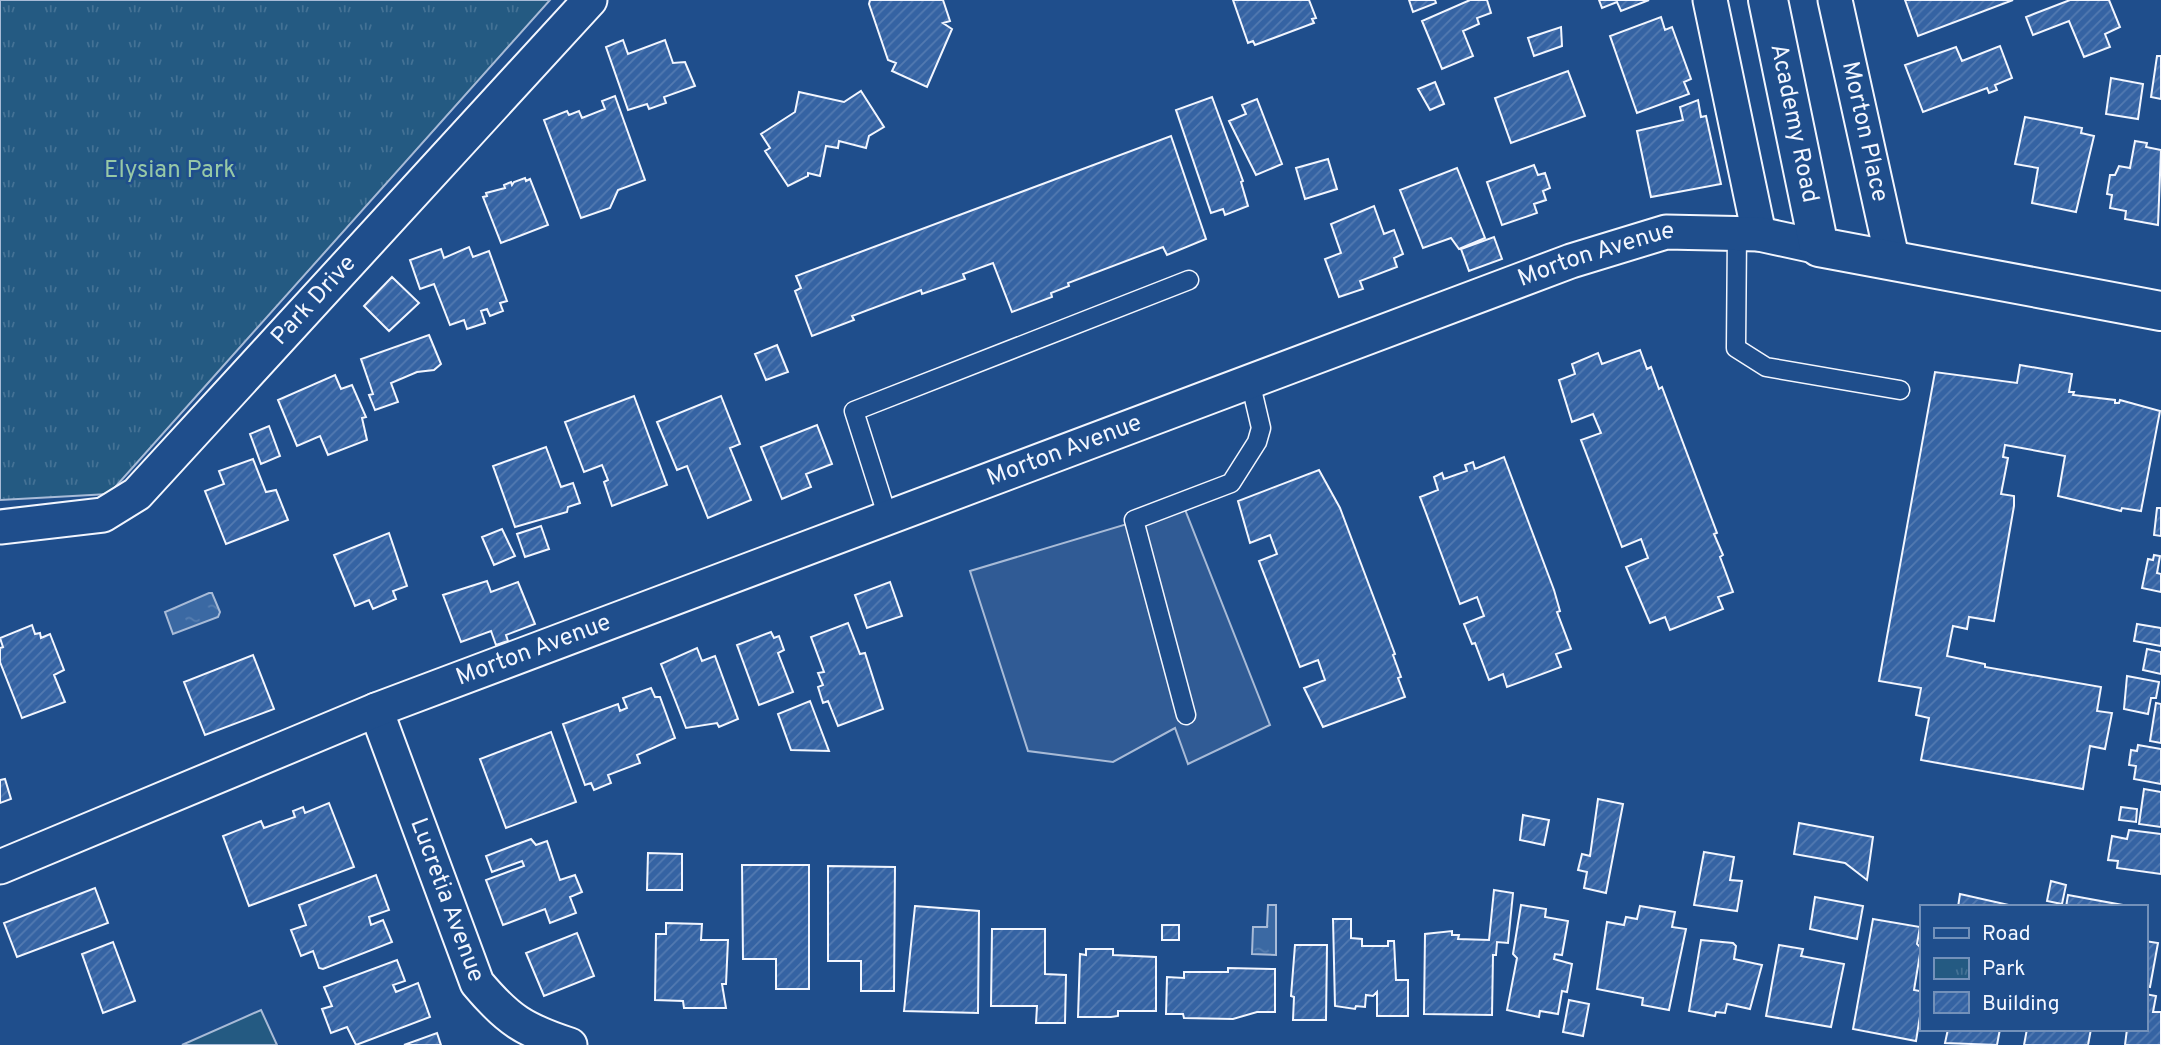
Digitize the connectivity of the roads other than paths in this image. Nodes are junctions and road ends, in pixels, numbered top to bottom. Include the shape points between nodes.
1 (590, 0) edge
2 (1710, 0) edge
3 (1768, 0) edge
4 (1835, 0) edge
5 (1748, 233) junction
6 (1819, 247) junction
7 (1893, 262) junction
8 (1189, 280) dead end
9 (2161, 311) edge
10 (1250, 381) junction
11 (1899, 390) dead end
12 (888, 518) junction
13 (0, 527) edge
14 (376, 710) junction
15 (1186, 715) dead end
16 (0, 867) edge
17 (570, 1045) edge

1 - 13 street, Park Drive via 137,494 103,515
2 - 5 street
3 - 6 street, Academy Road
4 - 7 street, Morton Place
5 - 6 street, Morton Avenue
5 - 10 street, Morton Avenue via 1665,232 1571,261
5 - 11 lane via 1737,348 1766,367
6 - 7 street, Morton Avenue
7 - 9 street, Morton Avenue
8 - 12 lane via 854,411
10 - 12 street, Morton Avenue
10 - 15 lane via 1261,428 1231,483 1134,520
12 - 14 street, Morton Avenue
14 - 16 street, Morton Avenue
14 - 17 street, Lucretia Avenue via 477,983 503,1014 536,1034

